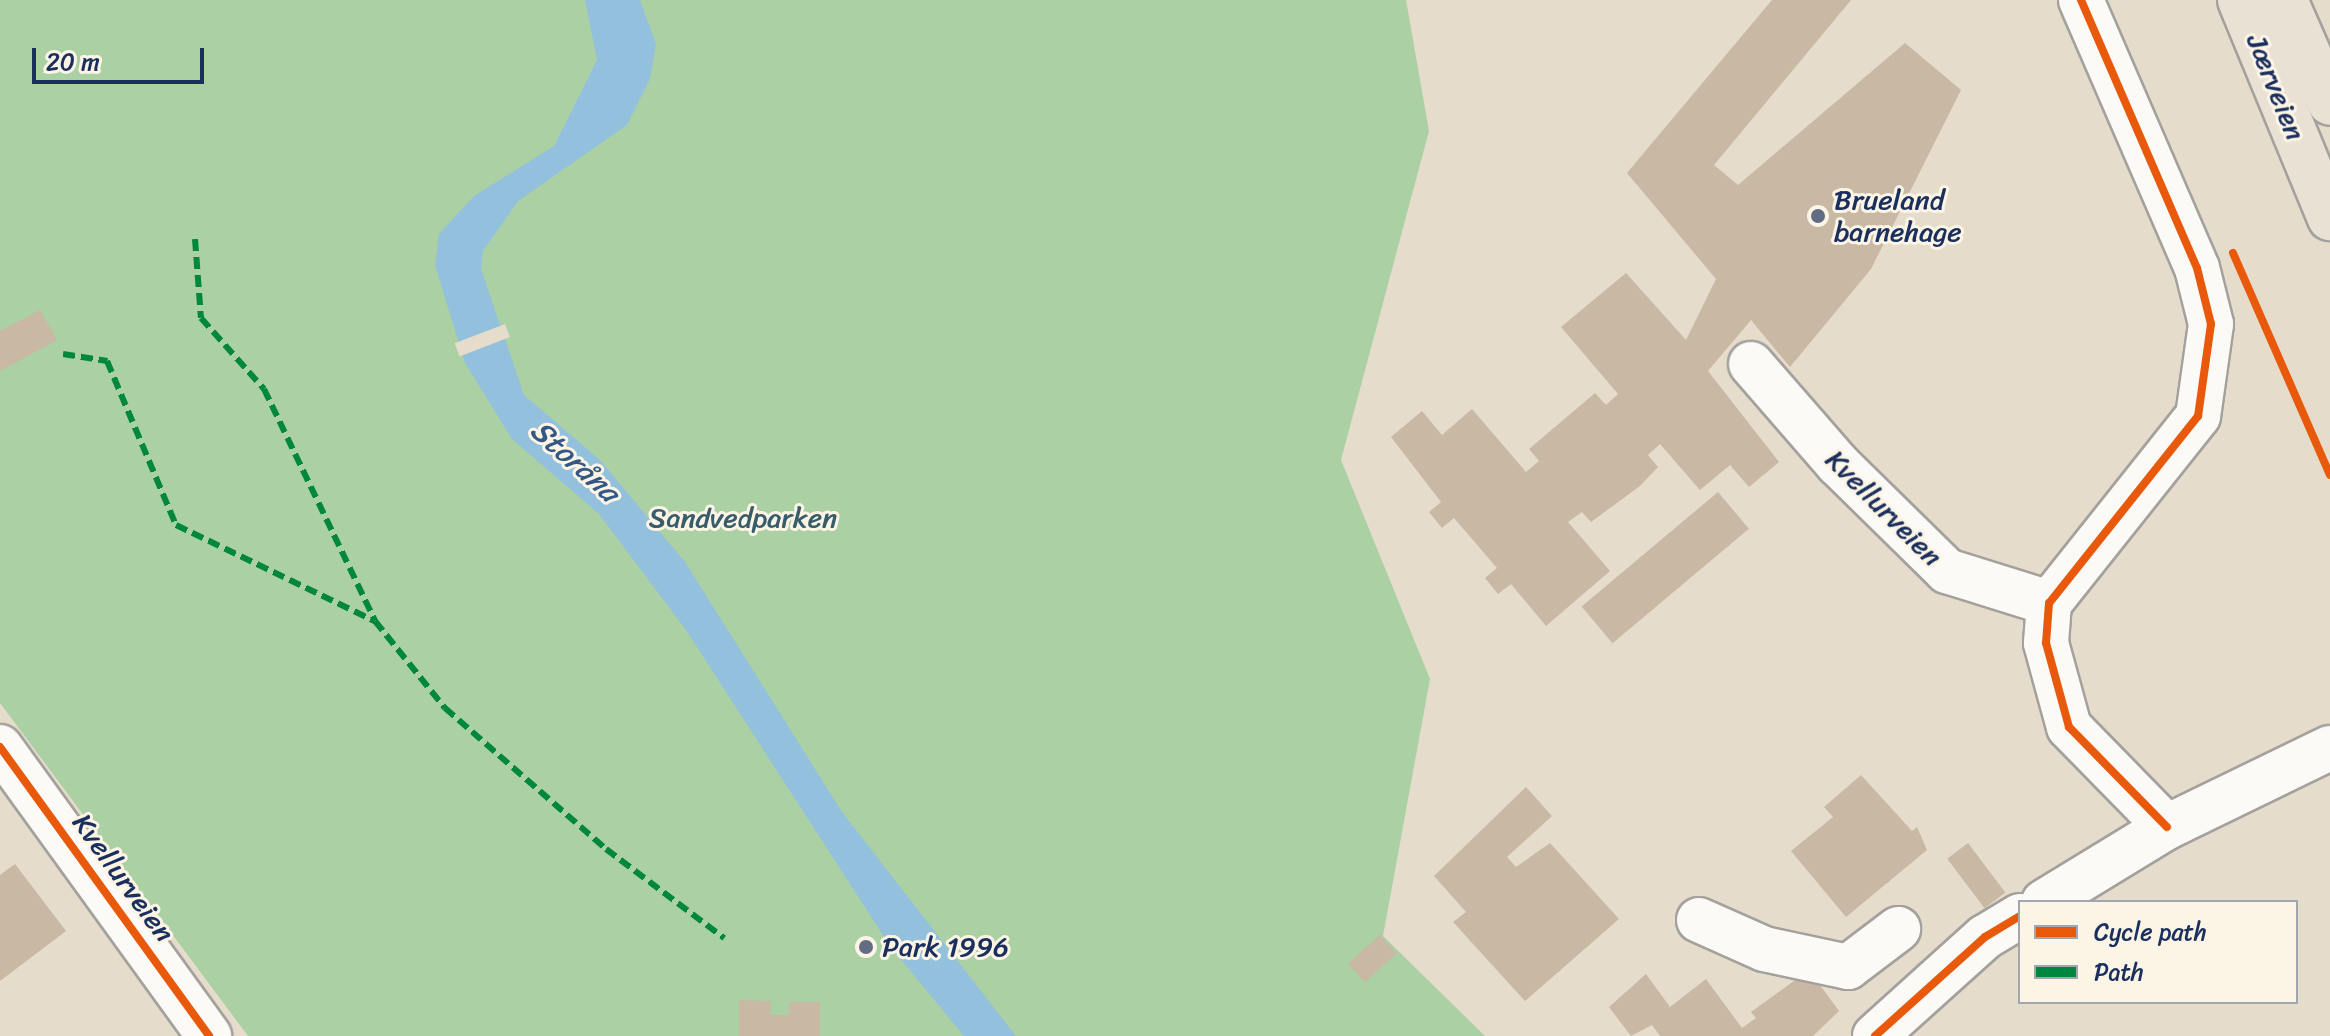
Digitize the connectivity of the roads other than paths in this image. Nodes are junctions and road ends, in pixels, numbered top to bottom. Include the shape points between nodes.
1 (2081, 0) edge
2 (2240, 0) edge
3 (2285, 0) edge
4 (2330, 103) edge
5 (2330, 218) edge
6 (1751, 364) dead end
7 (2049, 603) junction
8 (0, 747) edge
9 (2325, 760) edge
10 (2167, 827) junction
11 (2047, 900) edge
12 (2018, 917) edge
13 (1699, 920) dead end
14 (1898, 929) dead end
15 (209, 1036) edge
16 (1875, 1036) edge

1 - 7 street via 2197,268 2211,324 2198,416
2 - 5 main road, Jærveien
3 - 4 main road, Jærveien
6 - 7 street, Kvellurveien via 1838,464 1947,571
7 - 10 street via 2050,677 2069,727
8 - 15 street, Kvellurveien
9 - 10 street
10 - 11 street
12 - 16 street via 1985,937
13 - 14 street via 1764,949 1848,967

